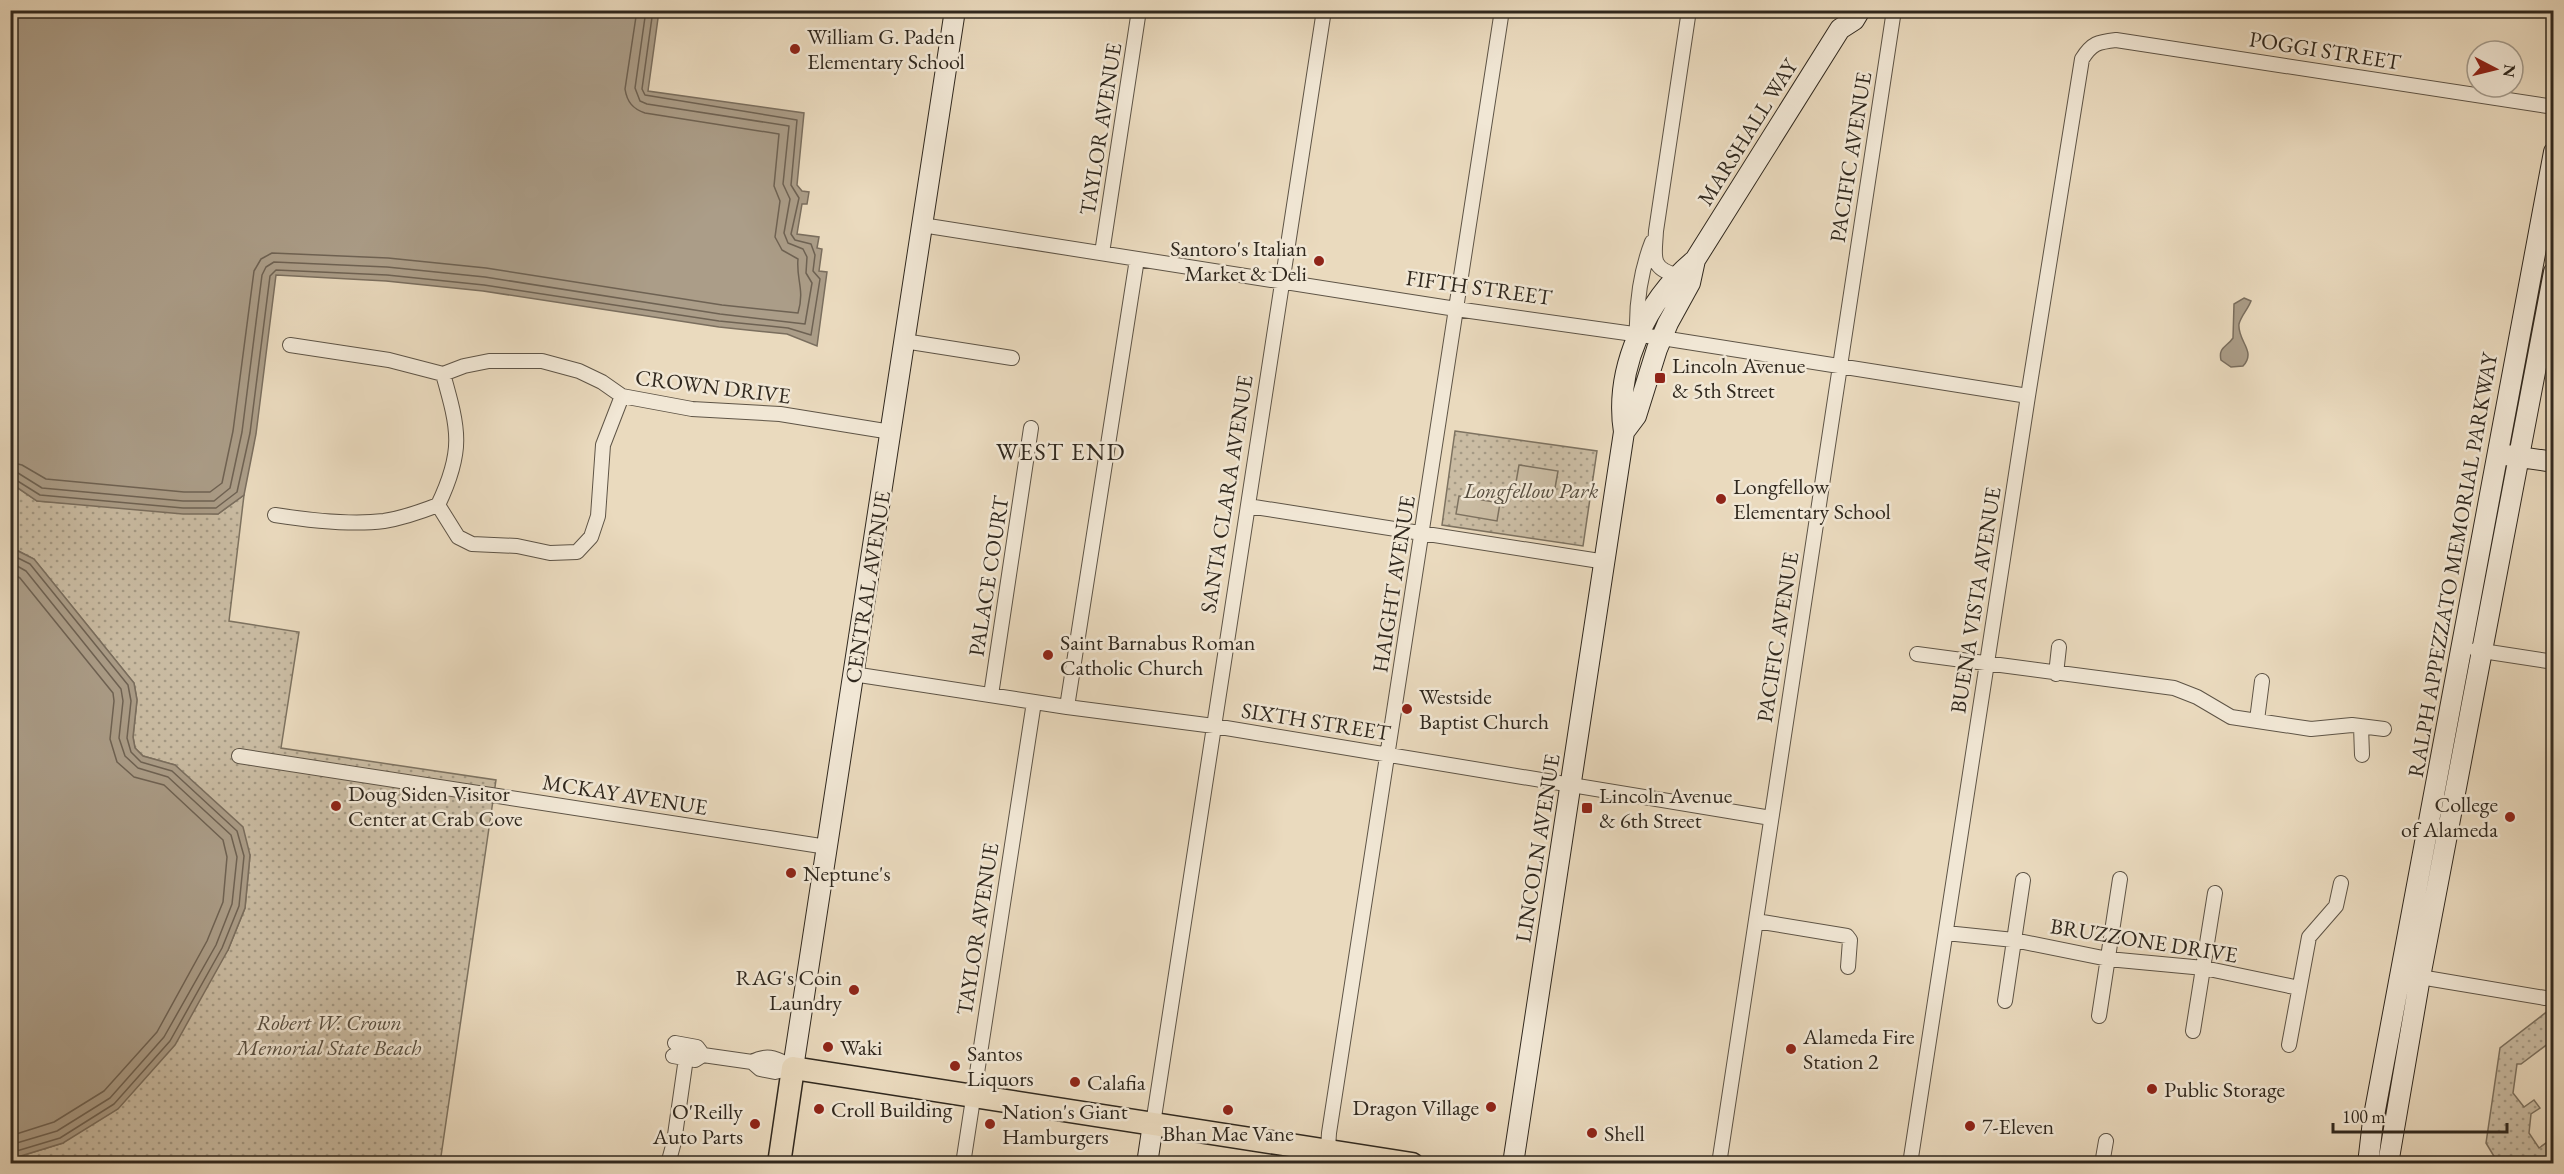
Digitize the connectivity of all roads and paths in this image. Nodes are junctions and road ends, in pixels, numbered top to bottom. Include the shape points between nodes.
1 (955, 10) edge
2 (1139, 10) edge
3 (1324, 10) edge
4 (1502, 10) edge
5 (1689, 10) edge
6 (1860, 10) edge
7 (1894, 10) edge
8 (1841, 20) edge
9 (2090, 46) joint
10 (2553, 107) edge
11 (2553, 152) edge
12 (922, 225) junction
13 (1656, 231) junction
14 (1102, 253) junction
15 (1137, 259) junction
16 (1695, 260) junction
17 (2553, 272) edge
18 (1676, 275) junction
19 (1283, 281) junction
20 (1456, 309) junction
21 (1637, 334) junction
22 (1662, 338) junction
23 (904, 342) junction
24 (290, 345) dead end
25 (1012, 358) dead end
26 (1839, 367) junction
27 (443, 375) junction
28 (622, 396) junction
29 (2028, 396) junction
30 (1640, 399) junction
31 (1031, 428) dead end
32 (891, 432) junction
33 (1624, 432) junction
34 (2497, 454) junction
35 (2518, 457) junction
36 (2553, 462) edge
37 (438, 505) junction
38 (1248, 506) junction
39 (275, 515) dead end
40 (1422, 532) junction
41 (1606, 562) junction
42 (2059, 647) dead end
43 (2471, 649) junction
44 (1917, 654) dead end
45 (2553, 662) edge
46 (1987, 665) junction
47 (853, 674) junction
48 (2056, 674) junction
49 (2262, 681) dead end
50 (991, 695) junction
51 (1034, 702) junction
52 (1067, 707) junction
53 (2257, 720) junction
54 (1214, 726) junction
55 (2361, 726) junction
56 (2385, 729) dead end
57 (1387, 754) junction
58 (2362, 755) dead end
59 (239, 756) dead end
60 (1571, 785) junction
61 (1771, 818) junction
62 (827, 847) junction
63 (2120, 879) dead end
64 (2023, 880) dead end
65 (2341, 883) dead end
66 (2215, 893) dead end
67 (1756, 921) junction
68 (1946, 933) junction
69 (2014, 940) junction
70 (2108, 959) junction
71 (1848, 967) dead end
72 (2204, 968) junction
73 (2420, 977) junction
74 (2299, 988) junction
75 (2545, 998) dead end
76 (2005, 1001) dead end
77 (2099, 1016) dead end
78 (2193, 1031) dead end
79 (2289, 1045) dead end
80 (794, 1068) junction
81 (974, 1096) junction
82 (1153, 1124) junction
83 (2106, 1141) dead end
84 (1327, 1157) edge
85 (668, 1164) edge
86 (779, 1164) edge
87 (963, 1164) edge
88 (1147, 1164) edge
89 (1412, 1164) edge
90 (1513, 1164) edge
91 (1719, 1164) edge
92 (1910, 1164) edge
93 (2102, 1164) edge
94 (2368, 1164) edge
95 (2388, 1164) edge

1 - 12 street, CENTRAL AVENUE
2 - 14 street, TAYLOR AVENUE
3 - 19 street, SANTA CLARA AVENUE
4 - 20 street, HAIGHT AVENUE
5 - 13 street, LINCOLN AVENUE
6 - 8 street, MARSHALL WAY via 1854,20
7 - 26 street, PACIFIC AVENUE
8 - 16 street, MARSHALL WAY
9 - 10 street, POGGI STREET via 2116,40
9 - 29 street, BUENA VISTA AVENUE via 2079,74
11 - 34 street, RALPH APPEZZATO MEMORIAL PARKWAY
12 - 14 street, FIFTH STREET
12 - 23 street, CENTRAL AVENUE
13 - 18 street, LINCOLN AVENUE via 1656,263 1660,269
13 - 21 street, LINCOLN AVENUE via 1646,258
14 - 15 street, FIFTH STREET
15 - 19 street, FIFTH STREET
15 - 52 street
16 - 18 street, MARSHALL WAY
16 - 22 street, MARSHALL WAY via 1690,283
17 - 35 street, RALPH APPEZZATO MEMORIAL PARKWAY
18 - 21 street, MARSHALL WAY
19 - 20 street, FIFTH STREET
19 - 38 street, SANTA CLARA AVENUE
20 - 21 street, FIFTH STREET
20 - 40 street, HAIGHT AVENUE
21 - 22 street, FIFTH STREET
21 - 30 street
21 - 33 street, LINCOLN AVENUE via 1621,414
22 - 26 street, FIFTH STREET
22 - 30 street, LINCOLN AVENUE
23 - 25 street
23 - 32 street, CENTRAL AVENUE
24 - 27 street via 389,360
26 - 29 street, FIFTH STREET
26 - 61 street, PACIFIC AVENUE
27 - 28 street, CROWN DRIVE via 489,361 542,361 579,371
27 - 37 street via 455,416 457,454
28 - 32 street, CROWN DRIVE via 692,409 780,414
28 - 37 street via 603,445 598,516 591,537 577,552 550,553 517,546 472,544 458,537
29 - 46 street, BUENA VISTA AVENUE
30 - 33 street, LINCOLN AVENUE via 1636,416
31 - 50 street, PALACE COURT
32 - 47 street, CENTRAL AVENUE
33 - 41 street, LINCOLN AVENUE
34 - 35 street
34 - 43 street, RALPH APPEZZATO MEMORIAL PARKWAY
35 - 36 street
35 - 43 street, RALPH APPEZZATO MEMORIAL PARKWAY
37 - 39 street via 382,521 308,520
38 - 40 street
38 - 54 street, SANTA CLARA AVENUE
40 - 41 street
40 - 57 street, HAIGHT AVENUE
41 - 60 street, LINCOLN AVENUE
42 - 48 street
43 - 45 street
43 - 73 street, RALPH APPEZZATO MEMORIAL PARKWAY
43 - 94 street, RALPH APPEZZATO MEMORIAL PARKWAY via 2373,1121
44 - 46 street
46 - 48 street
46 - 68 street, BUENA VISTA AVENUE
47 - 50 street, SIXTH STREET
47 - 62 street, CENTRAL AVENUE
48 - 53 street via 2174,688 2231,717
49 - 53 street
50 - 51 street, SIXTH STREET
51 - 52 street, SIXTH STREET
51 - 81 street, TAYLOR AVENUE
52 - 54 street, SIXTH STREET
53 - 55 street via 2311,729
54 - 57 street, SIXTH STREET
54 - 82 street, SANTA CLARA AVENUE
55 - 56 street
55 - 58 street
57 - 60 street, SIXTH STREET
57 - 84 street, HAIGHT AVENUE
59 - 62 street, MCKAY AVENUE
60 - 61 street, SIXTH STREET
60 - 90 street, LINCOLN AVENUE
61 - 67 street, PACIFIC AVENUE
62 - 80 street, CENTRAL AVENUE
63 - 70 street
64 - 69 street
65 - 74 street via 2336,906 2309,936
66 - 72 street
67 - 71 street via 1847,936
67 - 91 street, PACIFIC AVENUE
68 - 69 street, BRUZZONE DRIVE
68 - 92 street, BUENA VISTA AVENUE
69 - 70 street, BRUZZONE DRIVE
69 - 76 street
70 - 72 street, BRUZZONE DRIVE
70 - 77 street
72 - 74 street, BRUZZONE DRIVE
72 - 78 street
73 - 75 street
73 - 95 street, RALPH APPEZZATO MEMORIAL PARKWAY
74 - 79 street
80 - 81 main road
80 - 85 street via 775,1072 760,1069 752,1062 703,1055 695,1060 678,1052 674,1142
80 - 86 main road, CENTRAL AVENUE
81 - 82 main road
81 - 87 street, TAYLOR AVENUE
82 - 84 main road
82 - 88 street, SANTA CLARA AVENUE
83 - 93 street
84 - 89 main road

